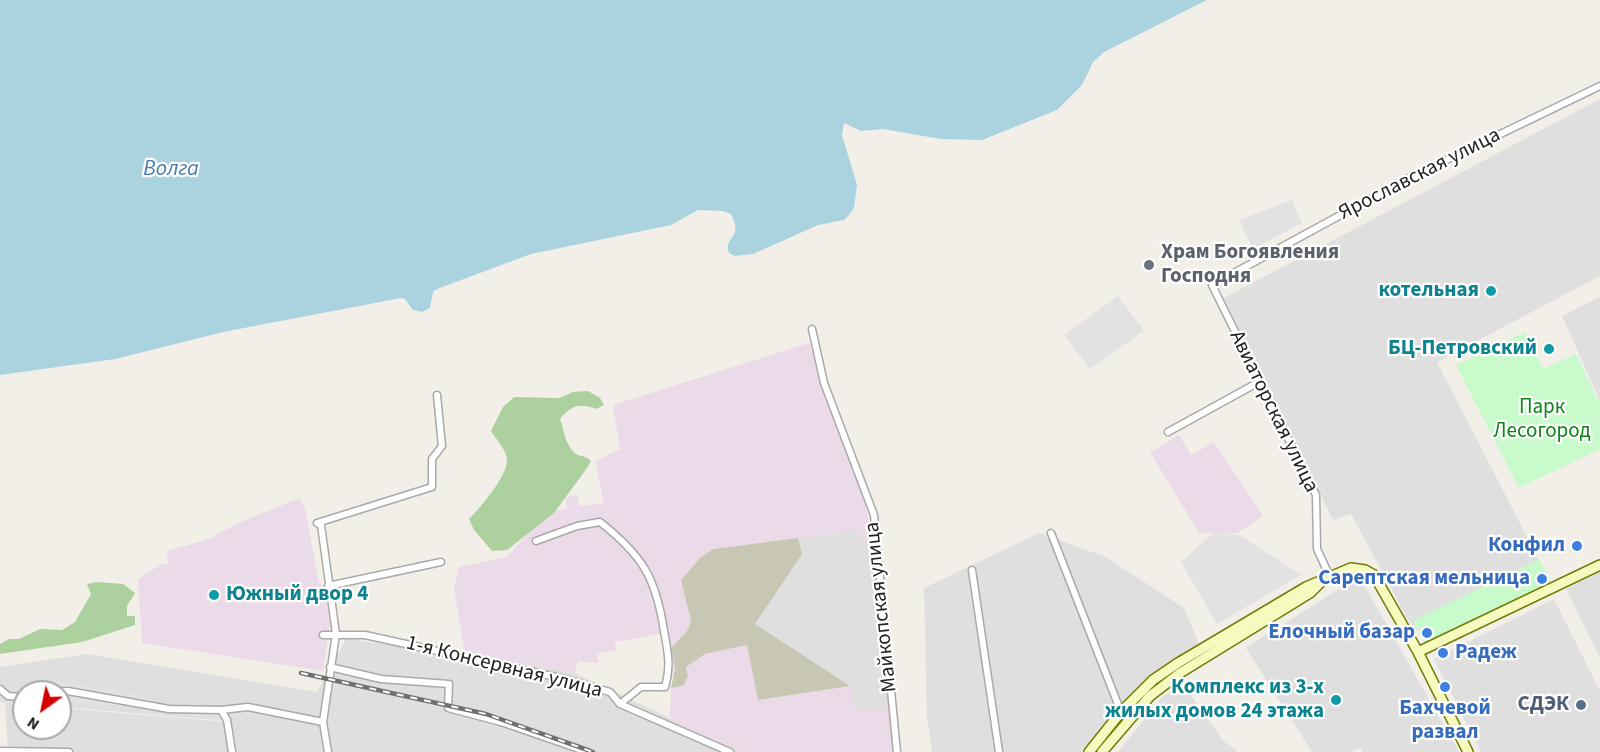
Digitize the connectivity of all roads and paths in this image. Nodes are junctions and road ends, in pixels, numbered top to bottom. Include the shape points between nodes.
1 (1600, 86) edge
2 (1212, 285) joint
3 (812, 329) dead end
4 (1259, 382) junction
5 (437, 394) dead end
6 (1168, 432) dead end
7 (1051, 532) dead end
8 (537, 541) dead end
9 (441, 562) dead end
10 (1600, 565) edge
11 (972, 570) dead end
12 (1326, 579) junction
13 (328, 586) junction
14 (336, 634) junction
15 (323, 635) dead end
16 (1418, 652) junction
17 (330, 668) junction
18 (72, 692) edge
19 (620, 704) junction
20 (221, 710) junction
21 (1121, 711) junction
22 (323, 722) junction
23 (328, 751) edge
24 (0, 752) edge
25 (69, 752) edge
26 (232, 752) edge
27 (588, 752) edge
28 (730, 752) edge
29 (897, 752) edge
30 (999, 752) edge
31 (1089, 752) edge
32 (1102, 752) edge
33 (1468, 752) edge

1 - 2 street, Ярославская улица via 1403,181
2 - 4 street, Авиаторская улица
3 - 29 street, Майкопская улица via 824,382 874,515
4 - 6 street
4 - 12 street, Авиаторская улица via 1316,495 1317,549
5 - 13 street via 442,446 432,459 432,487 317,523 321,525
7 - 21 street
8 - 19 street via 600,522 628,544 646,568 663,611 670,669 665,687 641,687
9 - 13 street
10 - 16 street
11 - 30 street
12 - 16 street via 1351,568 1374,575
12 - 21 street via 1178,663
12 - 32 street via 1150,696
13 - 14 street
14 - 15 street, 1-я Консервная улица
14 - 17 street
14 - 19 street, 1-я Консервная улица via 365,635 565,679 610,692
16 - 33 street
17 - 22 street
17 - 27 street via 381,679 449,684 448,708
18 - 20 street via 169,709
19 - 28 street, 1-я Консервная улица
20 - 22 street via 248,707
20 - 26 street
21 - 31 street
22 - 23 street
24 - 25 street

